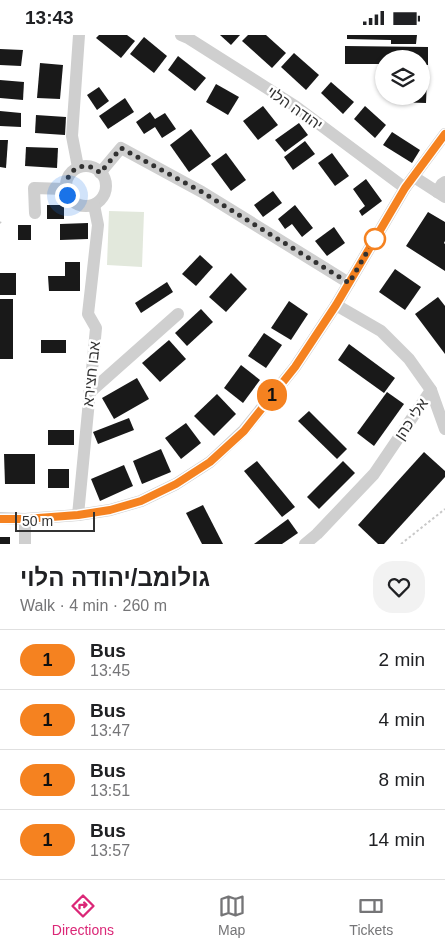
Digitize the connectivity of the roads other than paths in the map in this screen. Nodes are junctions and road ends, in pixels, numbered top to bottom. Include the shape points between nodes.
1 (79, 35) edge
2 (181, 35) edge
3 (445, 134) edge
4 (78, 167) junction
5 (100, 173) junction
6 (414, 177) junction
7 (405, 188) junction
8 (65, 189) junction
9 (442, 190) edge
10 (94, 205) junction
11 (34, 213) dead end
12 (349, 283) junction
13 (336, 305) junction
14 (178, 315) dead end
15 (431, 390) junction
16 (89, 393) junction
17 (445, 429) edge
18 (78, 515) junction
19 (0, 519) edge
20 (25, 519) junction
21 (26, 544) edge
22 (305, 544) edge

1 - 4 street via 72,137
2 - 7 street, יהודה הלוי via 295,106
3 - 6 street
4 - 5 street via 92,167
4 - 8 street via 68,176
5 - 10 street via 106,190
5 - 12 street via 121,148 202,192
6 - 7 street
6 - 9 street
7 - 12 street
8 - 10 street via 76,204
8 - 11 street via 34,188
10 - 16 street, אבו חצירא via 98,225 88,315 96,327
12 - 13 street
13 - 15 street, אלי כהן via 381,331 409,359
13 - 18 street via 295,367 244,431 210,462 141,501
14 - 16 street
15 - 17 street
15 - 22 street, אלי כהן via 374,474
16 - 18 street, אבו חצירא
18 - 20 street
19 - 20 street
20 - 21 street

